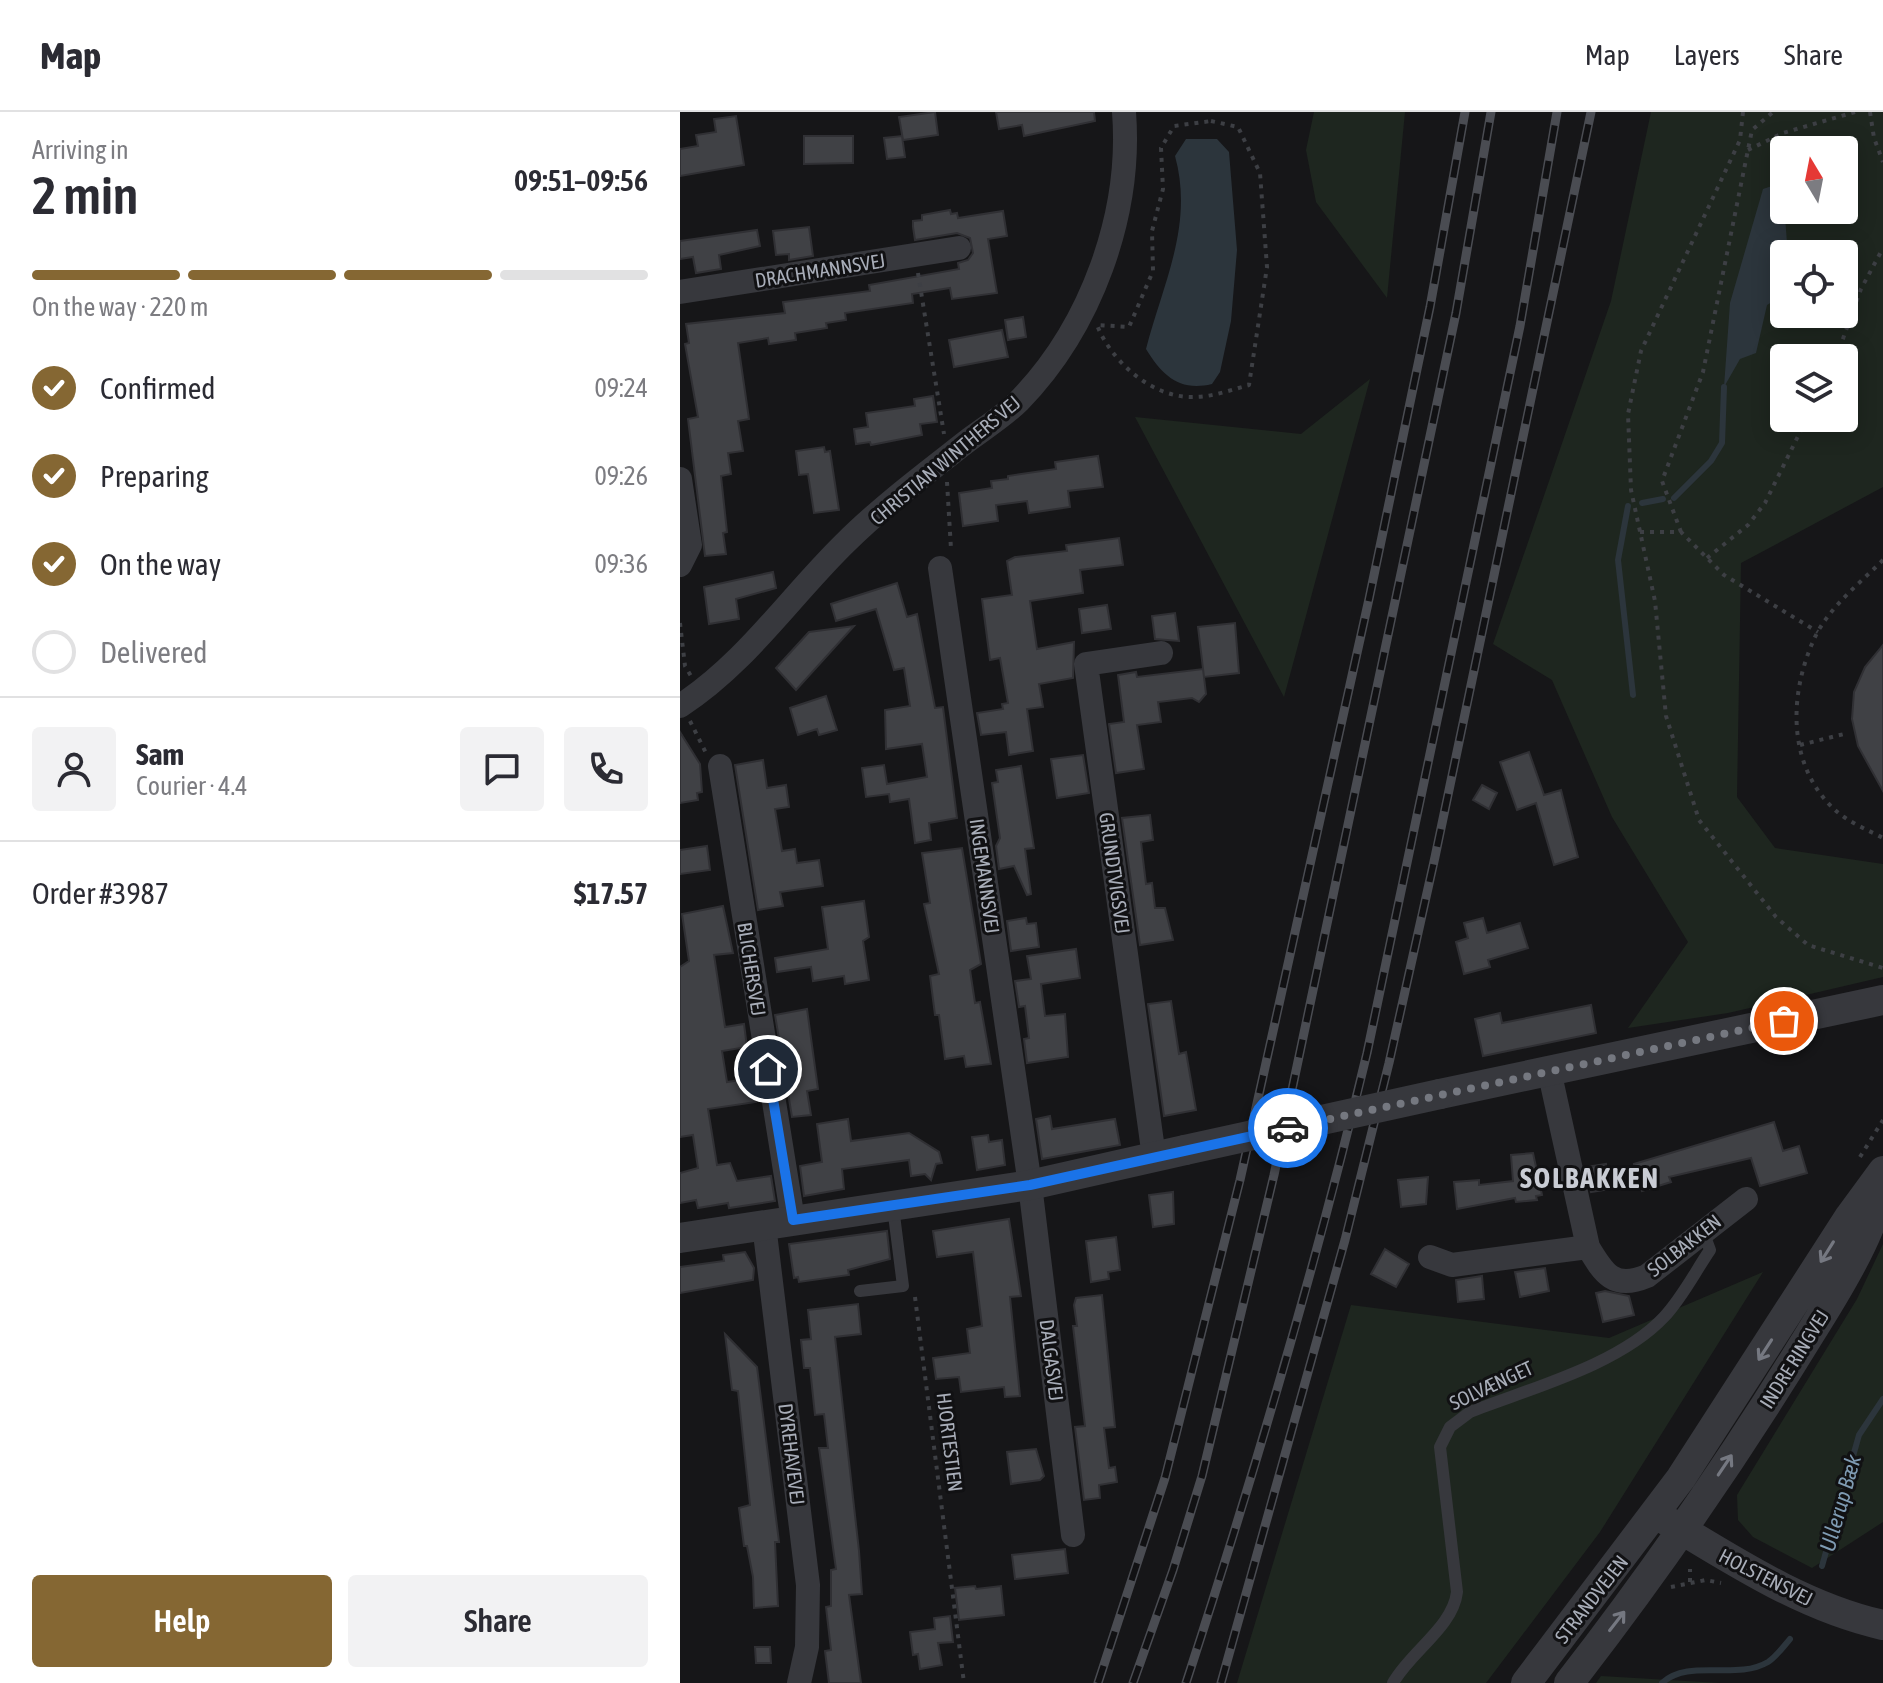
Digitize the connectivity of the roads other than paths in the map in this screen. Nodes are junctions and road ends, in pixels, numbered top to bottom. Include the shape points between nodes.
1 (1124, 112) edge
2 (959, 248) dead end
3 (680, 292) edge
4 (680, 479) edge
5 (680, 565) edge
6 (946, 566) road end
7 (1161, 653) dead end
8 (688, 700) edge
9 (720, 766) road end
10 (1883, 1000) edge
11 (1549, 1070) junction
12 (1154, 1157) junction
13 (1882, 1173) edge
14 (1030, 1185) junction
15 (1746, 1199) dead end
16 (893, 1207) junction
17 (778, 1222) junction
18 (1703, 1231) junction
19 (680, 1238) edge
20 (1588, 1247) junction
21 (1430, 1257) dead end
22 (860, 1291) dead end
23 (1656, 1514) junction
24 (1682, 1530) junction
25 (1073, 1535) dead end
26 (1883, 1625) edge
27 (799, 1683) edge
28 (1393, 1683) edge
29 (1526, 1683) edge
30 (1569, 1683) edge

1 - 8 street, CHRISTIAN WINTHERS VEJ via 1121,191 1109,244 1090,298 1058,354 1017,403 845,543 740,660
2 - 3 street, DRACHMANNSVEJ
4 - 5 street via 690,545
6 - 14 street, INGEMANNSVEJ
7 - 12 street, GRUNDTVIGSVEJ via 1086,664
9 - 17 street, BLICHERSVEJ
10 - 11 street
11 - 12 street, bridge
11 - 20 street, SOLBAKKEN
12 - 14 street
13 -> 23 street, INDRE RINGVEJ
24 -> 13 street, INDRE RINGVEJ via 1830,1302 1878,1198
14 - 16 street
14 - 25 street, DALGASVEJ
15 - 18 street, SOLBAKKEN
16 - 17 street
16 - 22 lane via 903,1286
17 - 19 street
17 - 27 street, DYREHAVEVEJ via 808,1585 807,1647
18 - 20 street, SOLBAKKEN via 1647,1276 1629,1283 1616,1281 1600,1267
18 - 28 lane, SOLVÆNGET via 1710,1250 1666,1316 1639,1340 1470,1412 1450,1427 1440,1447 1455,1609 1404,1663
20 - 21 street via 1452,1265
23 - 24 street, HOLSTENSVEJ
23 - 29 street, STRANDVEJEN
24 - 26 street, HOLSTENSVEJ via 1780,1587
30 -> 24 street, STRANDVEJEN

